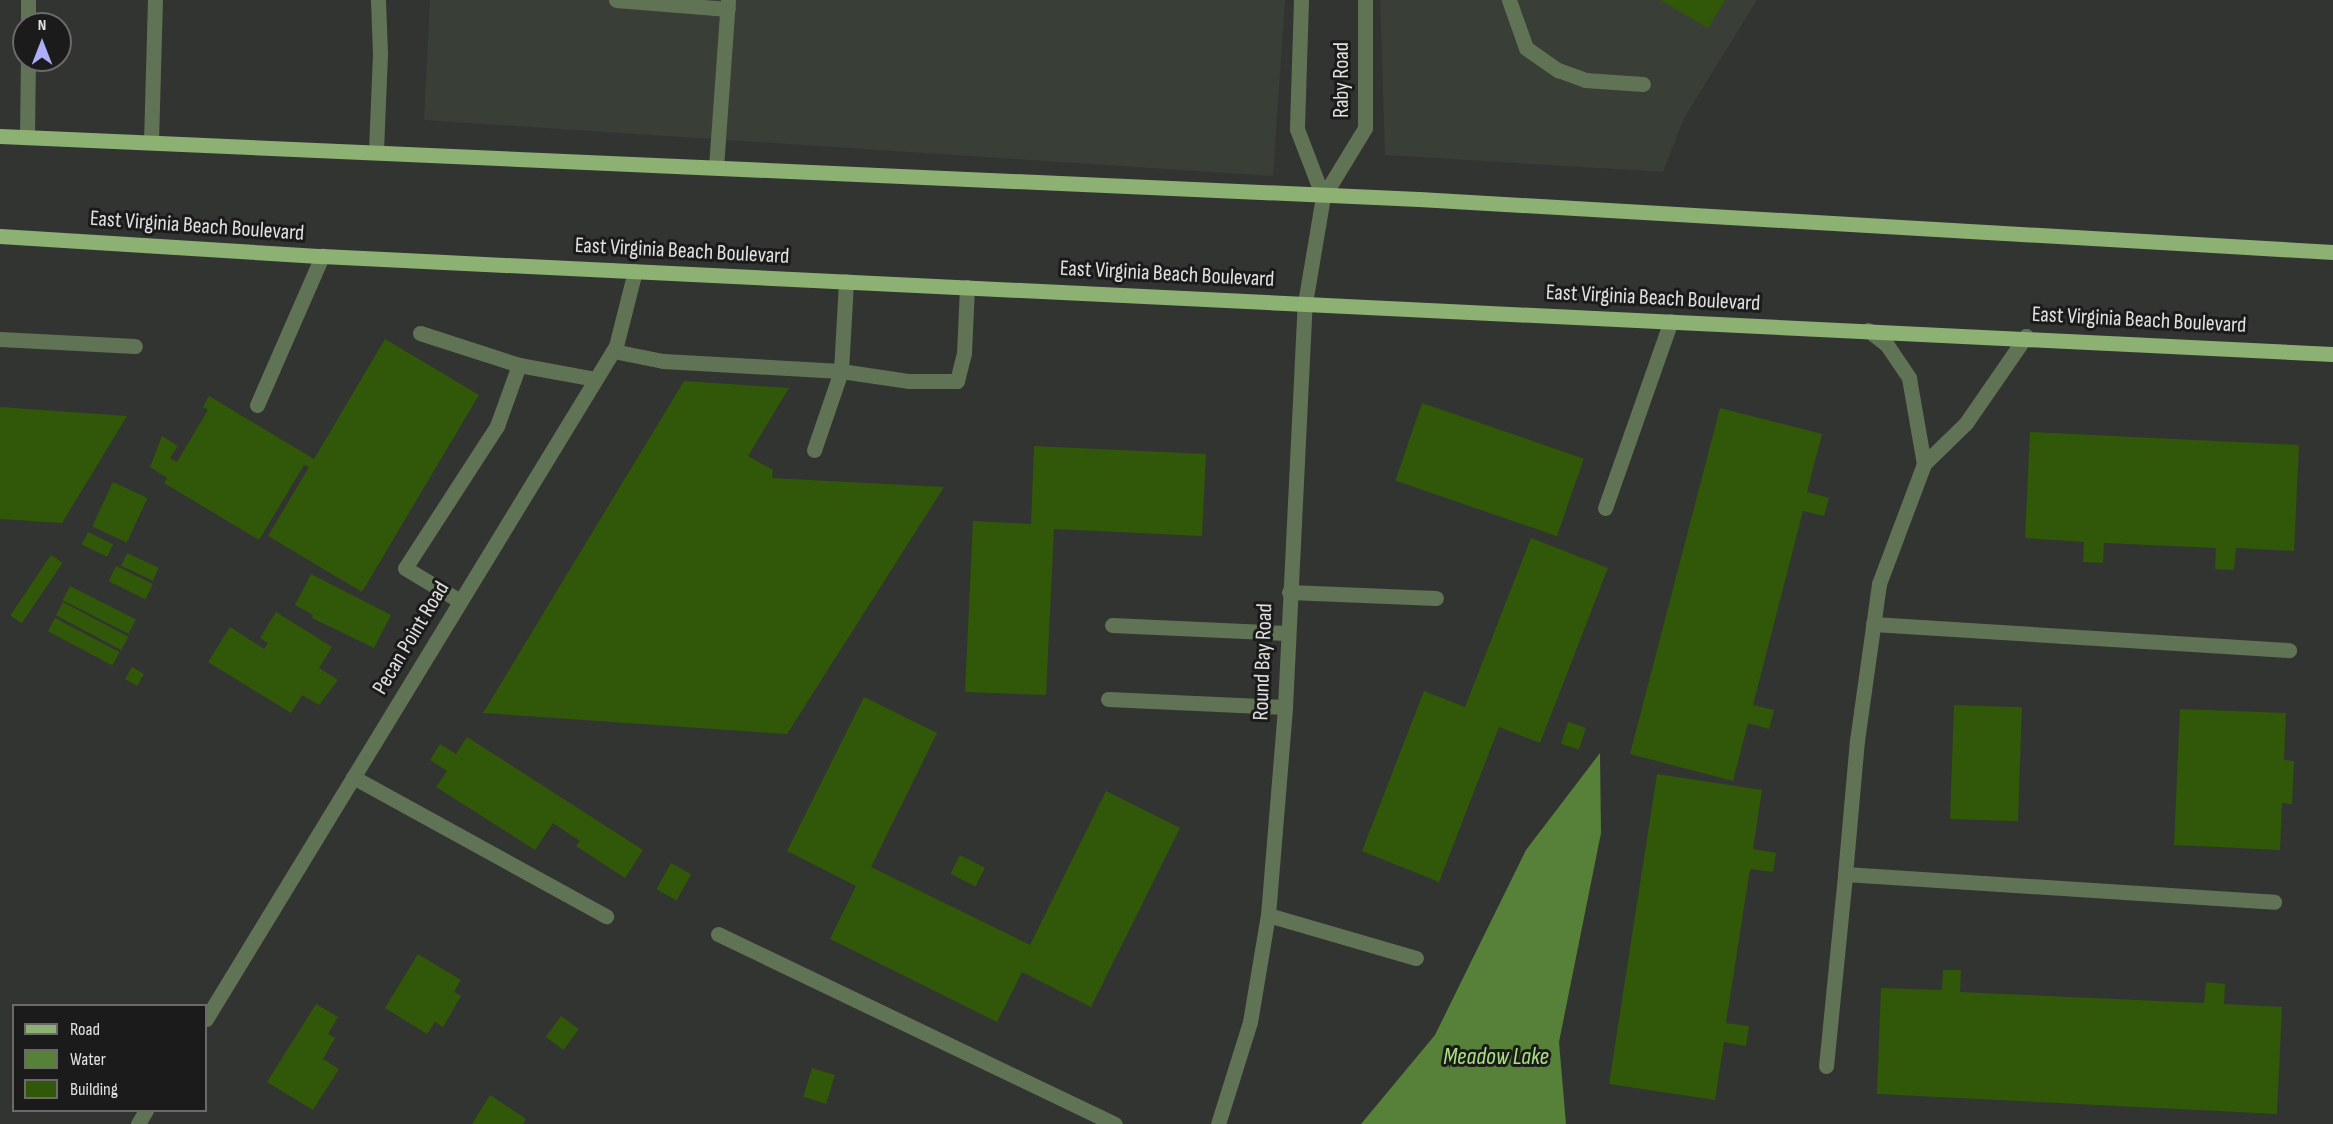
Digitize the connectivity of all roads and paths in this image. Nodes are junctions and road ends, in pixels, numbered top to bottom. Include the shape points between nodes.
1 (154, 0) edge
2 (378, 0) edge
3 (625, 0) edge
4 (1301, 0) edge
5 (1365, 0) edge
6 (1509, 0) edge
7 (728, 4) edge
8 (28, 72) edge
9 (1643, 84) dead end
10 (0, 136) edge
11 (27, 137) junction
12 (151, 142) junction
13 (376, 150) junction
14 (716, 167) junction
15 (1323, 197) junction
16 (0, 236) edge
17 (2333, 252) edge
18 (322, 256) junction
19 (635, 271) junction
20 (846, 281) junction
21 (967, 287) junction
22 (1305, 303) junction
23 (1671, 321) junction
24 (1868, 330) junction
25 (420, 333) dead end
26 (2026, 336) junction
27 (0, 339) edge
28 (135, 346) dead end
29 (613, 351) junction
30 (2333, 354) edge
31 (519, 365) junction
32 (841, 371) junction
33 (594, 379) junction
34 (256, 405) dead end
35 (814, 450) dead end
36 (1924, 464) junction
37 (1605, 508) dead end
38 (1289, 592) junction
39 (1436, 598) dead end
40 (460, 601) junction
41 (1873, 624) junction
42 (1112, 625) dead end
43 (1288, 633) junction
44 (2289, 650) dead end
45 (1108, 699) dead end
46 (1285, 707) junction
47 (353, 777) junction
48 (1845, 874) junction
49 (2274, 902) dead end
50 (1268, 915) junction
51 (606, 916) dead end
52 (718, 934) dead end
53 (1416, 958) dead end
54 (207, 1017) edge
55 (1826, 1066) dead end
56 (1115, 1124) edge
57 (1218, 1124) edge

1 - 12 street
2 - 13 street
3 - 7 street
4 - 15 street, Raby Road via 1297,129
5 - 15 street, Raby Road via 1365,128
6 - 9 street via 1526,48 1558,70 1585,80
7 - 14 street
8 - 11 street
10 - 11 main road
11 - 12 main road
12 - 13 main road
13 - 14 main road
14 - 15 main road
15 - 17 main road
15 - 22 street, Round Bay Road
16 - 18 main road, East Virginia Beach Boulevard
18 - 19 main road, East Virginia Beach Boulevard
18 - 34 street
19 - 20 main road, East Virginia Beach Boulevard
19 - 29 street, Pecan Point Road via 624,324
20 - 21 main road, East Virginia Beach Boulevard
20 - 32 street
21 - 22 main road, East Virginia Beach Boulevard
21 - 32 street via 964,353 957,381 909,381
22 - 23 main road, East Virginia Beach Boulevard
22 - 38 street, Round Bay Road
23 - 24 main road, East Virginia Beach Boulevard
23 - 37 street
24 - 26 main road, East Virginia Beach Boulevard
24 - 36 street via 1887,345 1909,378
25 - 31 street
26 - 30 main road, East Virginia Beach Boulevard
26 - 36 street via 1966,423
27 - 28 street
29 - 32 street via 663,361
29 - 33 street, Pecan Point Road
31 - 33 street
31 - 40 street via 497,426 405,568
32 - 35 street
33 - 40 street, Pecan Point Road
36 - 41 street via 1879,584
38 - 39 street
38 - 43 street, Round Bay Road
40 - 47 street, Pecan Point Road
41 - 44 street
41 - 48 street
42 - 43 street
43 - 46 street, Round Bay Road
45 - 46 street
46 - 50 street, Round Bay Road
47 - 51 street
47 - 54 street, Pecan Point Road
48 - 49 street
48 - 55 street
50 - 53 street
50 - 57 street, Round Bay Road via 1250,1022
52 - 56 street

